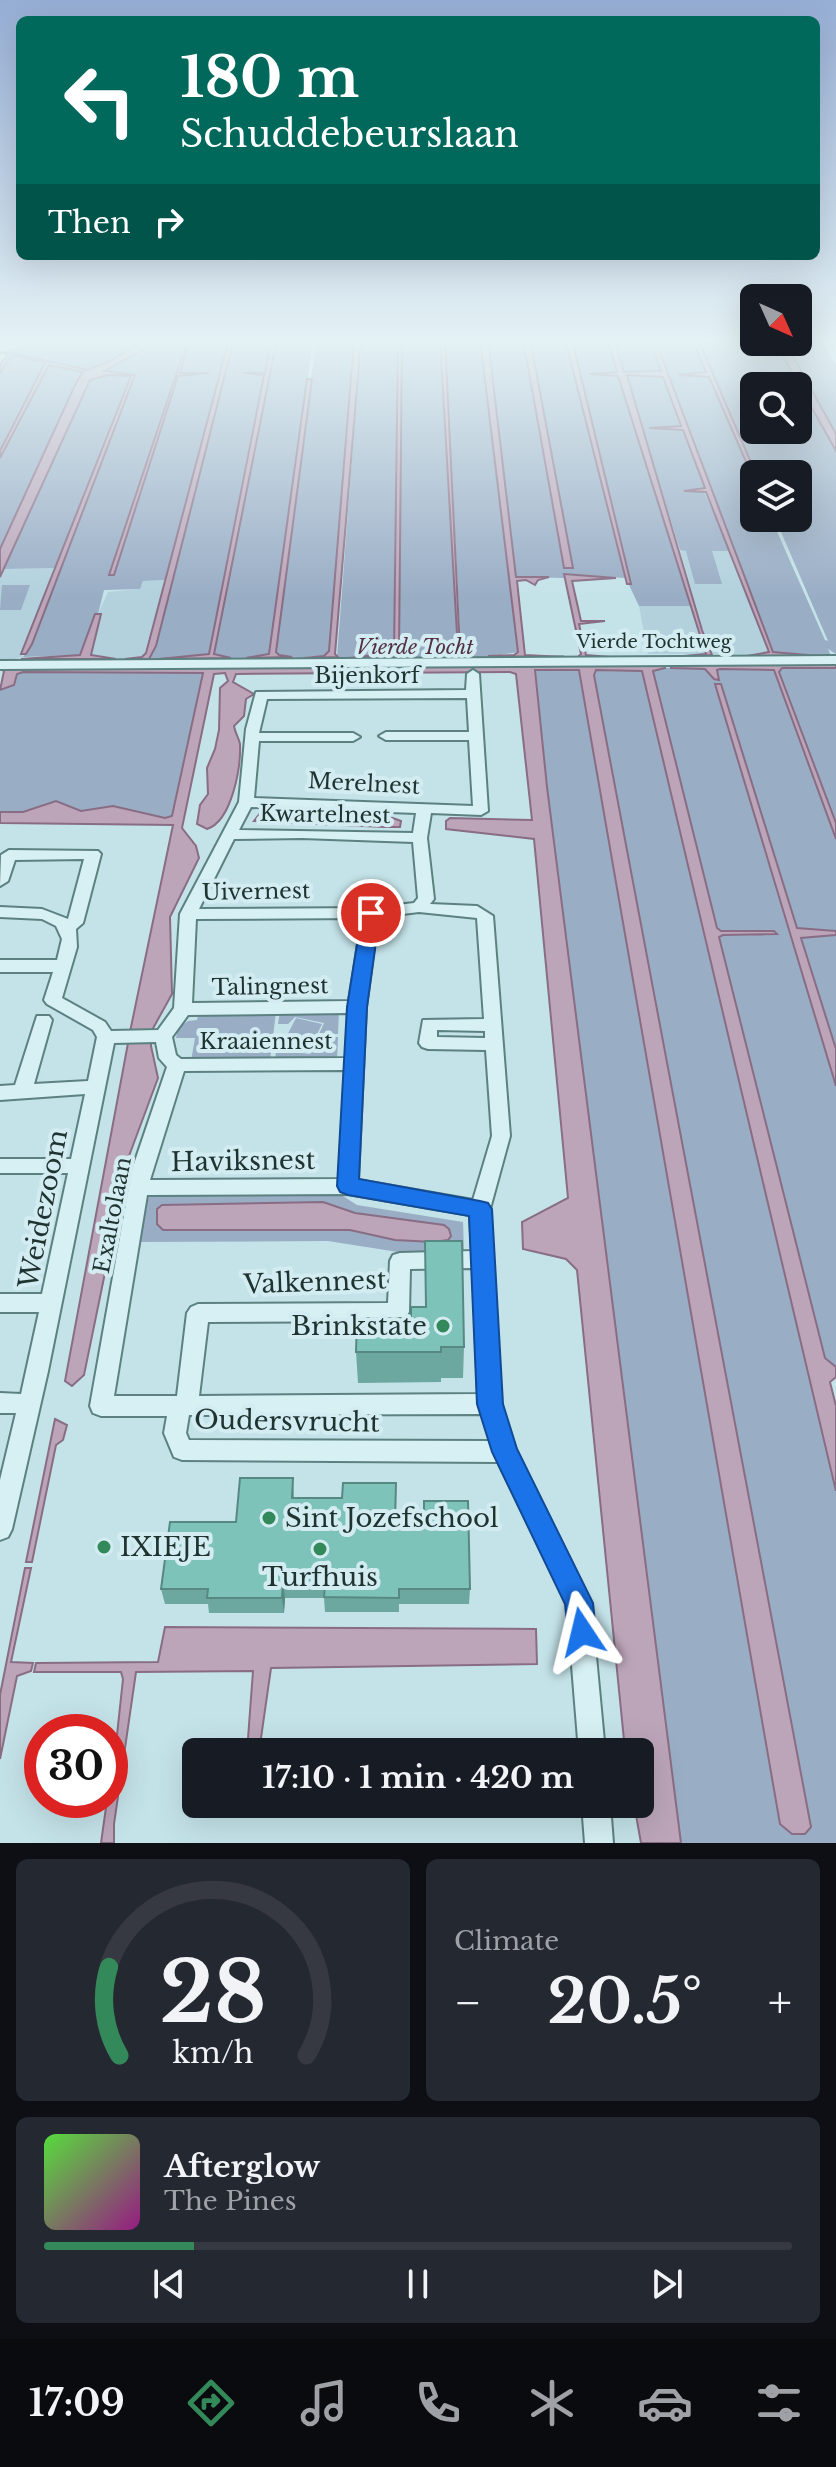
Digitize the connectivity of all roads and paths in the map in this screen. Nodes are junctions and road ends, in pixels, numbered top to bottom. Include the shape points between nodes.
1 (836, 660) edge
2 (0, 665) edge
3 (472, 666) junction
4 (473, 694) junction
5 (386, 736) dead end
6 (476, 736) junction
7 (253, 737) junction
8 (353, 737) dead end
9 (246, 802) junction
10 (424, 808) junction
11 (228, 835) junction
12 (420, 838) junction
13 (0, 881) edge
14 (419, 907) junction
15 (0, 912) edge
16 (371, 913) junction
17 (188, 914) junction
18 (66, 928) junction
19 (0, 966) edge
20 (62, 966) junction
21 (357, 1007) junction
22 (183, 1009) junction
23 (43, 1020) dead end
24 (159, 1036) junction
25 (116, 1037) junction
26 (355, 1064) junction
27 (177, 1065) junction
28 (94, 1087) junction
29 (23, 1090) junction
30 (0, 1093) edge
31 (0, 1166) edge
32 (78, 1166) junction
33 (348, 1186) junction
34 (139, 1188) junction
35 (480, 1209) junction
36 (483, 1259) junction
37 (0, 1303) edge
38 (51, 1303) junction
39 (0, 1403) edge
40 (29, 1404) junction
41 (490, 1404) junction
42 (183, 1406) junction
43 (505, 1452) junction
44 (0, 1529) edge
45 (591, 1738) edge
46 (597, 1818) edge
47 (599, 1843) edge

1 - 3 street, Vierde Tochtweg
2 - 3 street, Vierde Tochtweg
3 - 4 street
4 - 6 street
4 - 7 street, Bijenkorf via 261,695
5 - 6 street
6 - 10 street, Merelnest via 481,811
7 - 8 street
7 - 9 street
9 - 10 street, Merelnest
9 - 11 street
10 - 12 street
11 - 12 street, Kwartelnest
11 - 17 street
12 - 14 street via 426,899
13 - 18 street via 9,855 93,854 75,923
14 - 16 street, Uivernest
14 - 35 street, Uivernest via 485,916 501,1136
15 - 18 street via 42,913
16 - 17 street, Uivernest
16 - 21 street
17 - 22 street
18 - 20 street via 70,938
19 - 20 street
20 - 25 street via 53,1000
21 - 22 street, Talingnest
21 - 26 street
22 - 24 street
23 - 29 street
24 - 25 street
24 - 27 street
25 - 28 street, Weidezoom
26 - 27 street, Kraaiennest
26 - 33 street
27 - 34 street, Exaltolaan
28 - 29 street
28 - 32 street, Weidezoom
29 - 30 street
31 - 32 street
32 - 38 street, Weidezoom
33 - 34 street, Haviksnest
33 - 35 street, Haviksnest
34 - 42 street, Exaltolaan via 101,1406
35 - 36 street
36 - 41 street
36 - 42 street, Valkennest via 400,1261 398,1312 198,1313
37 - 38 street
38 - 40 street, Weidezoom
39 - 40 street
40 - 44 street, Weidezoom
41 - 42 street, Oudersvrucht
41 - 43 street
42 - 43 street, Oudersvrucht via 175,1433 182,1450
43 - 45 street via 579,1603
46 - 47 street

